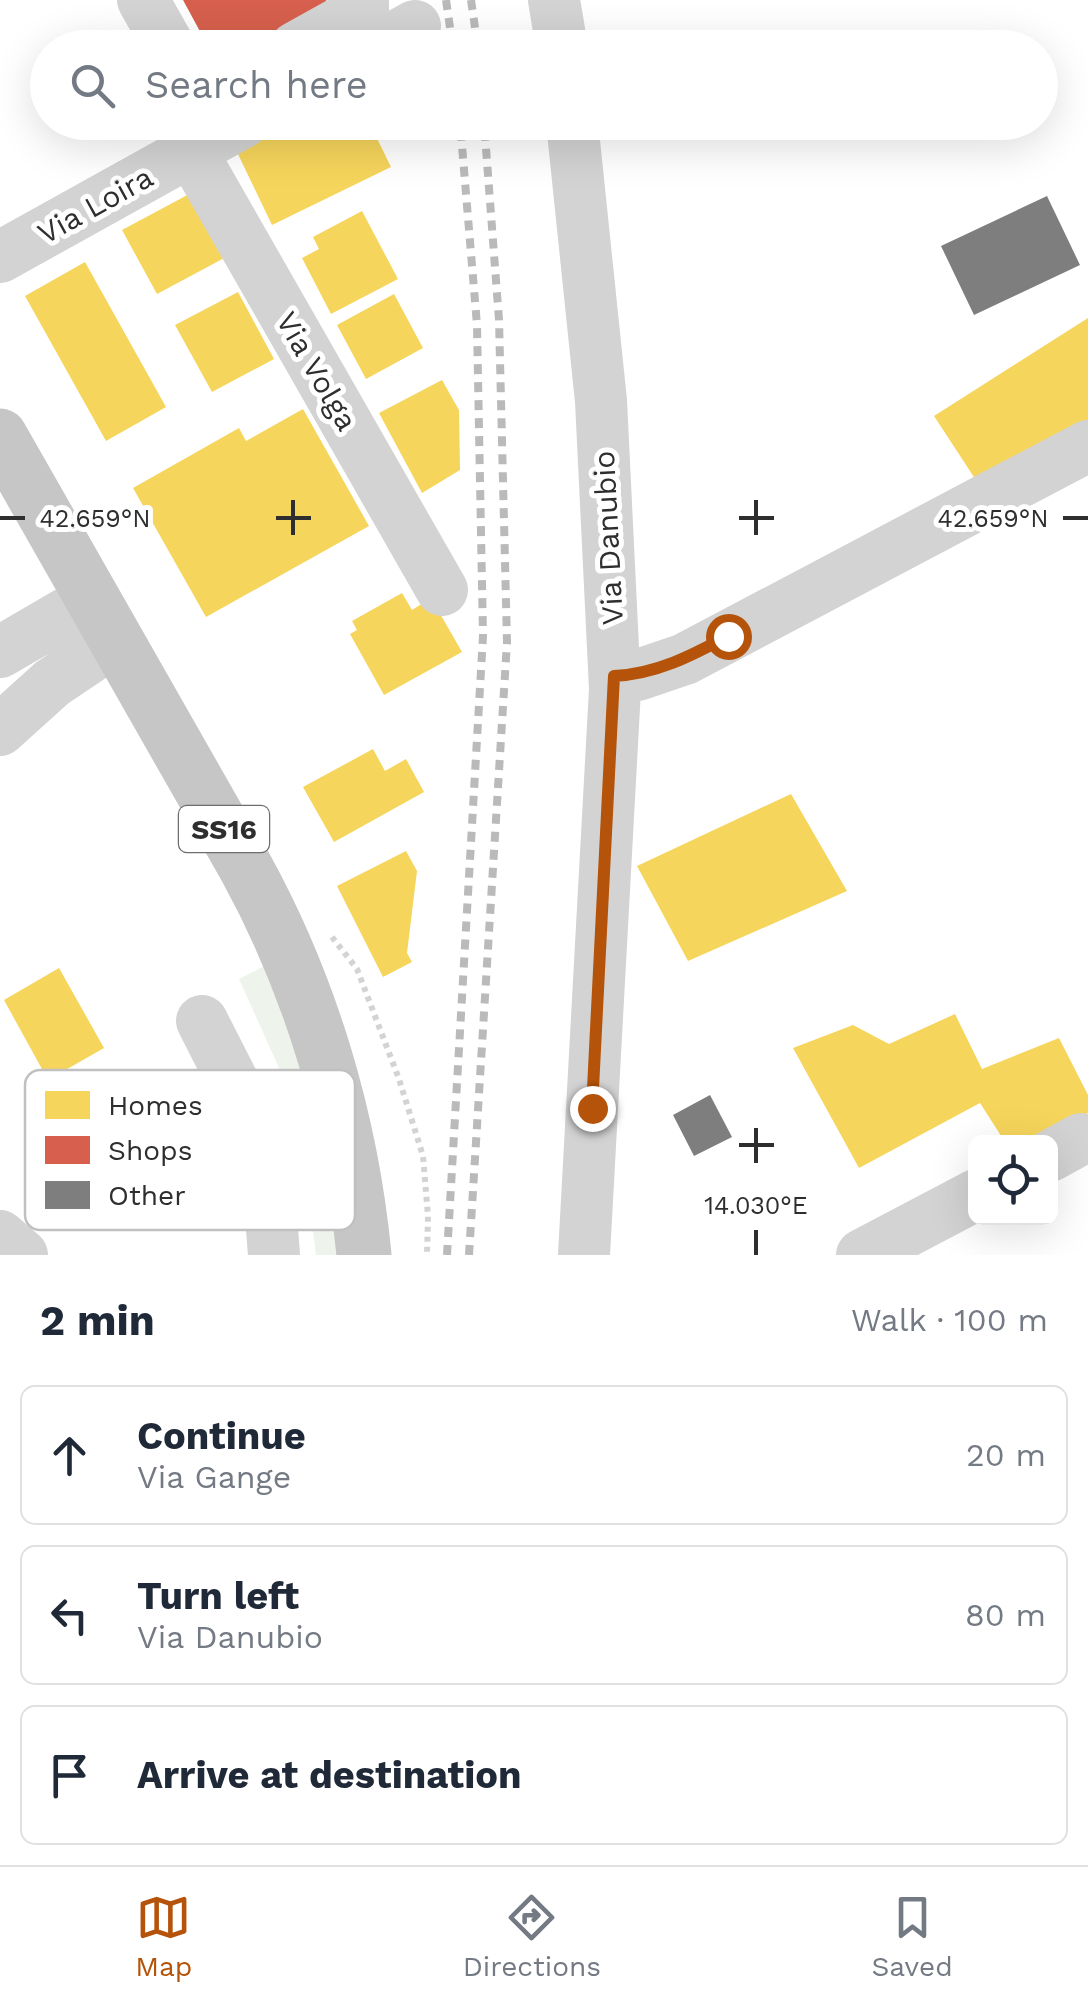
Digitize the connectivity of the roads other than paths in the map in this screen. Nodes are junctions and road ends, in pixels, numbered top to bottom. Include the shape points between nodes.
1 (144, 0) edge
2 (363, 0) edge
3 (554, 0) edge
4 (160, 30) edge
5 (328, 30) edge
6 (559, 30) edge
7 (210, 140) edge
8 (574, 140) edge
9 (191, 151) junction
10 (0, 257) edge
11 (1088, 446) edge
12 (6, 460) edge
13 (442, 590) dead end
14 (104, 619) junction
15 (6, 636) edge
16 (614, 676) junction
17 (0, 730) edge
18 (202, 1020) dead end
19 (227, 1070) edge
20 (327, 1070) edge
21 (355, 1190) edge
22 (968, 1199) edge
23 (272, 1230) edge
24 (0, 1236) edge
25 (22, 1255) edge
26 (274, 1255) edge
27 (364, 1255) edge
28 (584, 1255) edge
29 (862, 1255) edge

1 - 4 street
2 - 5 street via 364,10
3 - 6 street
7 - 9 street, Via Loira
8 - 16 street, Via Danubio via 600,400
9 - 10 street, Via Loira
9 - 13 street, Via Volga
11 - 16 street via 685,659
12 - 14 main road, SS16
14 - 15 street
14 - 17 street via 63,675
14 - 20 main road, SS16 via 270,914
16 - 28 street, Via Danubio
18 - 19 street
21 - 27 main road, SS16
22 - 29 street
23 - 26 street
24 - 25 street

